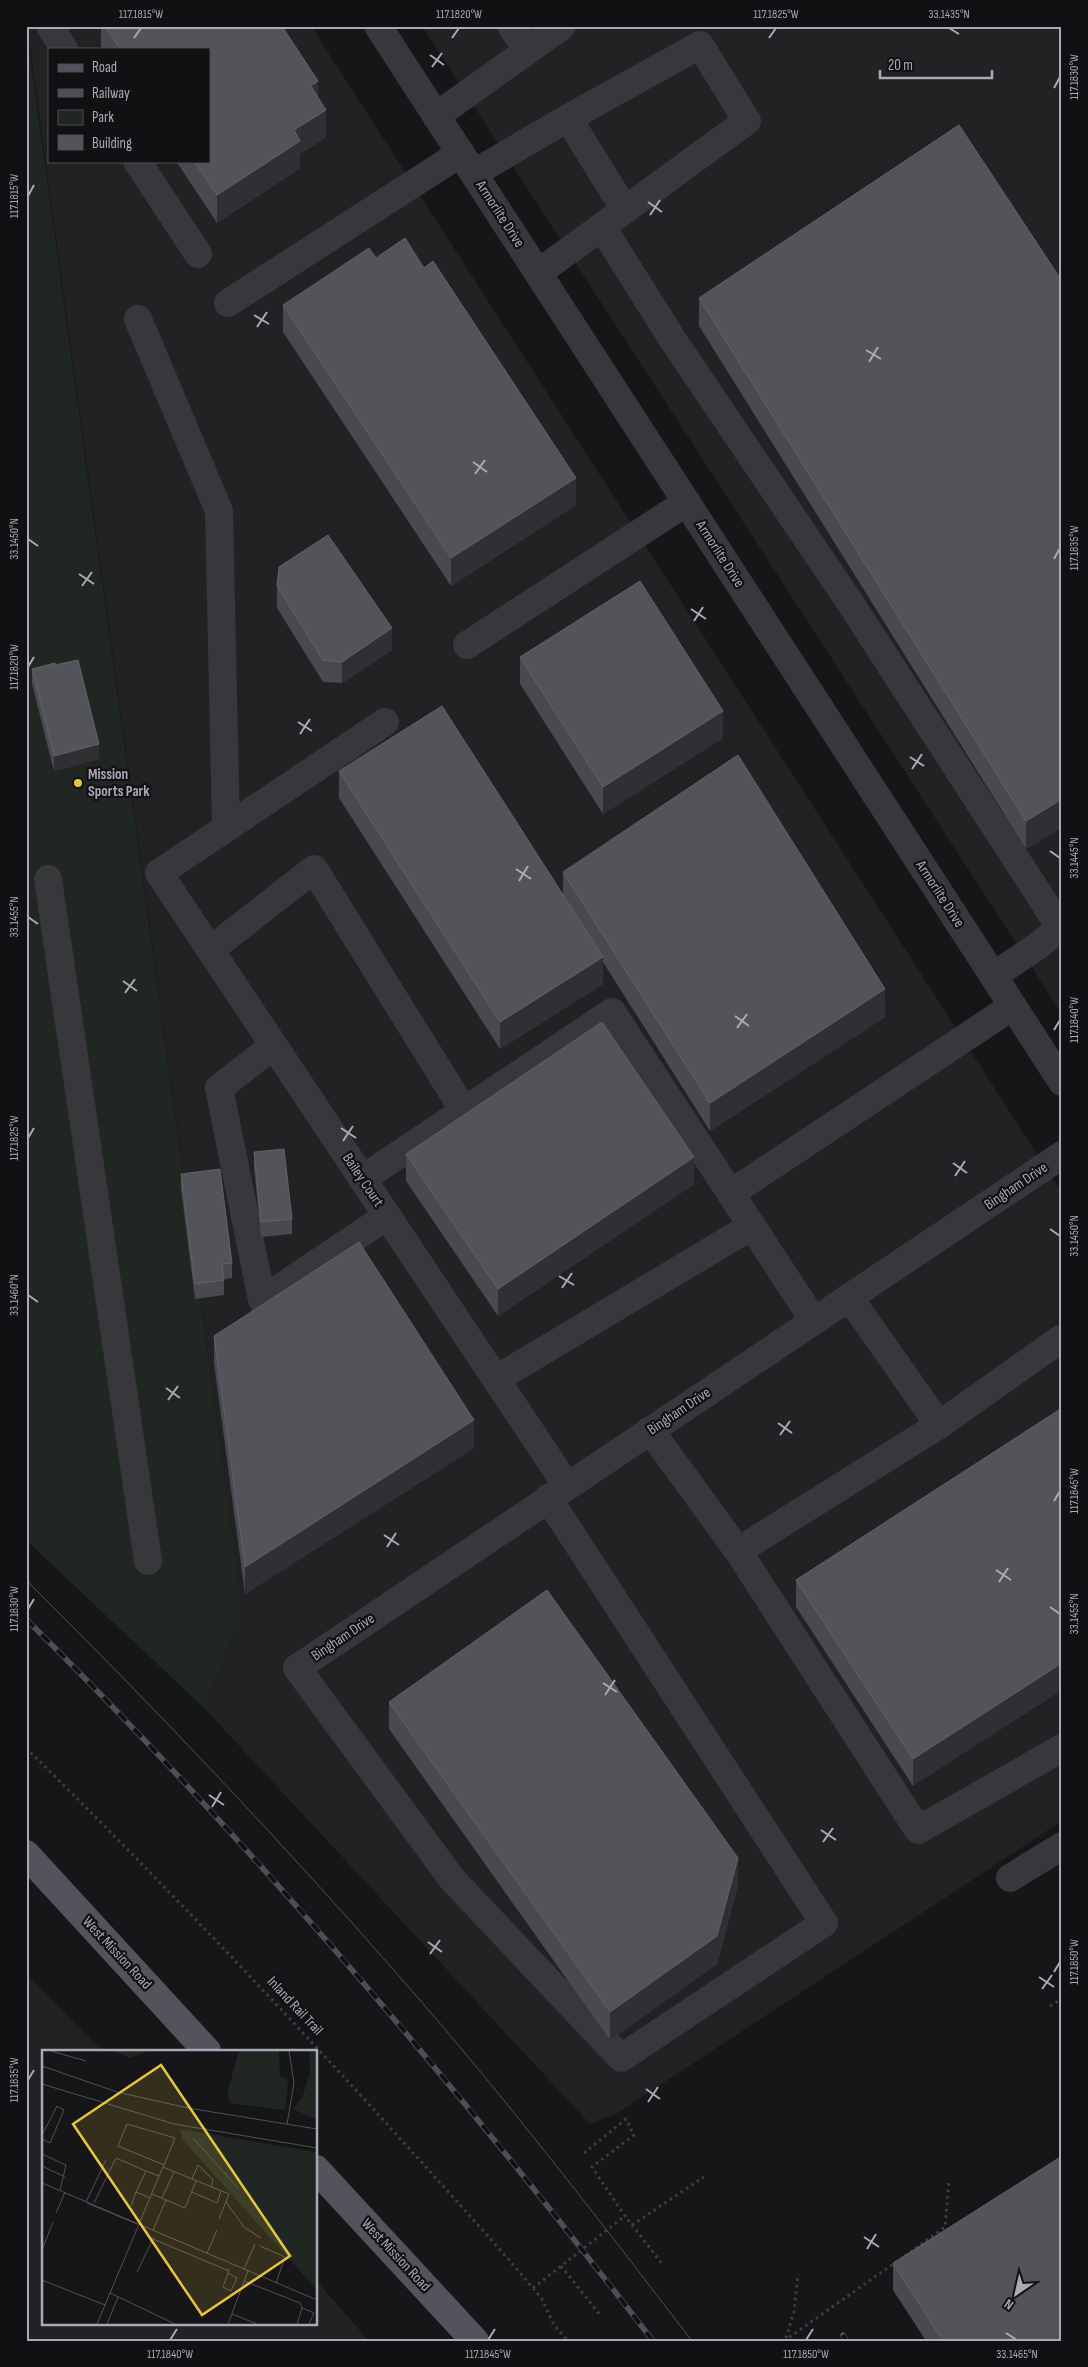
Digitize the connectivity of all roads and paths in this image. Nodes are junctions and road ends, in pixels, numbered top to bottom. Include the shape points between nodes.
1 (50, 26) edge
2 (378, 26) edge
3 (511, 26) edge
4 (562, 26) edge
5 (63, 48) edge
6 (528, 50) junction
7 (436, 116) junction
8 (568, 118) junction
9 (139, 162) edge
10 (467, 163) junction
11 (625, 210) junction
12 (602, 227) junction
13 (198, 254) dead end
14 (538, 273) junction
15 (228, 303) dead end
16 (138, 319) dead end
17 (686, 502) junction
18 (467, 645) dead end
19 (385, 722) dead end
20 (226, 828) junction
21 (48, 879) dead end
22 (1061, 926) edge
23 (210, 950) junction
24 (993, 976) junction
25 (1013, 1006) junction
26 (273, 1046) junction
27 (1062, 1082) edge
28 (464, 1111) junction
29 (1062, 1155) edge
30 (362, 1179) junction
31 (731, 1194) junction
32 (387, 1216) junction
33 (752, 1226) junction
34 (849, 1297) junction
35 (814, 1321) junction
36 (1062, 1338) edge
37 (496, 1379) junction
38 (939, 1425) junction
39 (650, 1430) junction
40 (557, 1492) junction
41 (738, 1551) junction
42 (148, 1561) dead end
43 (296, 1668) joint
44 (26, 1748) edge
45 (1062, 1748) edge
46 (1062, 1846) edge
47 (26, 1854) edge
48 (1010, 1878) dead end
49 (1062, 1998) edge
50 (1050, 2006) dead end
51 (207, 2050) edge
52 (584, 2153) dead end
53 (318, 2171) edge
54 (704, 2177) dead end
55 (949, 2181) dead end
56 (625, 2216) junction
57 (632, 2225) junction
58 (663, 2265) dead end
59 (561, 2266) junction
60 (798, 2274) dead end
61 (533, 2288) junction
62 (600, 2316) dead end
63 (785, 2340) edge
64 (475, 2341) edge
65 (568, 2341) edge

1 - 5 street
2 - 7 street, Armorlite Drive
3 - 6 street
4 - 6 street
6 - 7 street
7 - 10 street, Armorlite Drive
8 - 10 street
8 - 11 street
8 - 11 street via 700,45 746,121
9 - 13 street
10 - 14 street, Armorlite Drive
10 - 15 street
11 - 12 street
12 - 14 street
12 - 22 street via 673,340 849,601
14 - 17 street, Armorlite Drive
16 - 20 street via 219,511
17 - 18 street
17 - 24 street, Armorlite Drive
19 - 20 street
20 - 23 street, Bailey Court via 159,873
21 - 42 street
22 - 24 street
23 - 26 street, Bailey Court
23 - 28 street via 314,868
24 - 25 street, Armorlite Drive
25 - 27 street, Armorlite Drive
25 - 31 street
26 - 30 street, Bailey Court
26 - 32 street via 219,1088 262,1300
28 - 30 street
28 - 31 street via 612,1012
29 - 34 street, Bingham Drive
30 - 32 street, Bailey Court
31 - 33 street
32 - 37 street, Bailey Court
33 - 35 street
33 - 37 street
34 - 35 street, Bingham Drive
34 - 38 street
35 - 39 street, Bingham Drive
36 - 38 street
37 - 40 street, Bailey Court
38 - 41 street
39 - 40 street, Bingham Drive
39 - 41 street
40 - 43 street, Bingham Drive
40 - 43 street, Bailey Court via 824,1923 621,2058 452,1879
41 - 45 street via 918,1830
44 - 61 path, Inland Rail Trail via 149,1869 288,2015
46 - 48 street
47 - 51 main road, West Mission Road
49 - 50 path
52 - 56 path via 626,2119 634,2135 592,2167
53 - 64 main road, West Mission Road
54 - 57 path
55 - 63 path via 946,2227
56 - 57 path
56 - 59 path
57 - 58 path
59 - 61 path
59 - 62 path
60 - 63 path via 794,2312
61 - 65 path, Inland Rail Trail via 554,2325

